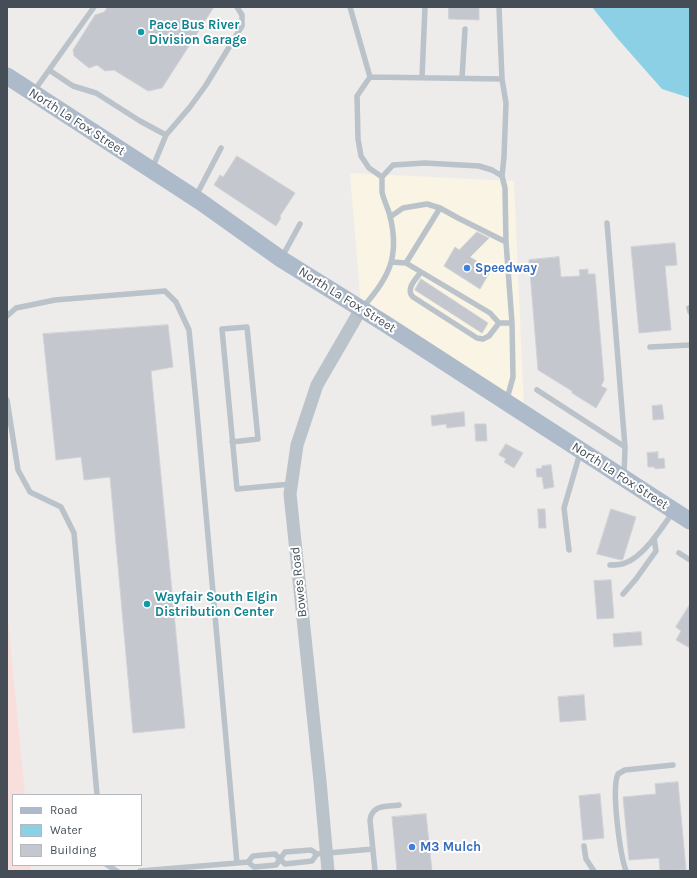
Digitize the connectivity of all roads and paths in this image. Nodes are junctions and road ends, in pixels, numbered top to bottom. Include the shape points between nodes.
1 (94, 7) edge
2 (238, 7) edge
3 (350, 7) edge
4 (425, 7) edge
5 (499, 7) edge
6 (465, 29) dead end
7 (49, 70) junction
8 (7, 76) edge
9 (370, 77) junction
10 (422, 77) junction
11 (462, 78) junction
12 (502, 79) junction
13 (33, 93) junction
14 (166, 135) junction
15 (221, 148) dead end
16 (152, 170) junction
17 (502, 176) junction
18 (382, 177) junction
19 (195, 198) junction
20 (440, 208) junction
21 (390, 217) junction
22 (607, 223) dead end
23 (300, 224) dead end
24 (506, 242) junction
25 (281, 259) junction
26 (391, 262) junction
27 (406, 264) junction
28 (421, 272) junction
29 (361, 309) junction
30 (7, 316) edge
31 (499, 323) junction
32 (512, 323) junction
33 (690, 345) edge
34 (650, 347) dead end
35 (537, 390) dead end
36 (7, 400) edge
37 (506, 402) junction
38 (232, 442) junction
39 (625, 447) junction
40 (580, 450) junction
41 (624, 478) junction
42 (291, 484) junction
43 (674, 510) junction
44 (690, 521) edge
45 (654, 538) junction
46 (569, 550) dead end
47 (679, 553) dead end
48 (690, 560) edge
49 (610, 565) dead end
50 (623, 594) dead end
51 (673, 765) dead end
52 (96, 794) edge
53 (399, 805) dead end
54 (584, 846) dead end
55 (373, 849) junction
56 (322, 854) junction
57 (280, 859) junction
58 (248, 862) junction
59 (237, 863) junction
60 (140, 871) edge
61 (328, 871) edge
62 (375, 871) edge
63 (594, 871) edge
64 (626, 871) edge

1 - 7 lane
2 - 14 lane via 242,15 242,26 206,85
3 - 9 lane
4 - 10 lane
5 - 12 lane
6 - 11 lane
7 - 13 lane
7 - 14 lane via 73,86 96,93
8 - 13 main road, North La Fox Street
9 - 10 lane
9 - 18 lane via 357,96 358,139 361,156 370,168
10 - 11 lane
11 - 12 lane
12 - 17 lane via 506,103
13 - 16 main road, North La Fox Street
14 - 16 lane
15 - 19 lane
16 - 19 main road, North La Fox Street
17 - 18 lane via 479,166 425,163 393,165
17 - 24 lane via 505,188
18 - 21 lane via 382,193
19 - 25 main road, North La Fox Street
20 - 21 lane via 427,204 417,205 403,208
20 - 24 lane
20 - 27 lane
21 - 26 lane via 394,249
22 - 39 lane
23 - 25 lane
24 - 32 lane
25 - 29 main road, North La Fox Street
26 - 27 lane
26 - 29 lane via 377,291
27 - 28 lane
28 - 31 lane via 490,313
28 - 31 lane via 410,288 413,297 477,338 489,336
29 - 37 main road, North La Fox Street
29 - 42 street, Bowes Road via 317,385 296,445
30 - 59 lane via 16,308 55,300 165,291 176,302 189,330
31 - 32 lane
32 - 37 lane via 513,377
33 - 34 lane
35 - 39 lane
36 - 52 lane via 18,470 30,492 61,508 74,533
37 - 40 main road, North La Fox Street
38 - 38 lane via 222,329 247,327 258,439
38 - 42 lane via 237,489
39 - 41 lane
40 - 41 main road, North La Fox Street
40 - 46 lane via 564,508
41 - 43 main road, North La Fox Street
42 - 56 street, Bowes Road
43 - 44 main road, North La Fox Street
43 - 45 lane
45 - 49 lane via 636,557 625,564
45 - 50 lane via 656,551
47 - 48 lane
51 - 64 lane via 625,770 616,778 620,848
53 - 55 lane via 379,807 371,814
54 - 63 lane via 586,859
55 - 56 lane
55 - 62 lane
56 - 57 lane via 312,861 285,864
56 - 57 lane via 311,850 284,852
56 - 61 street, Bowes Road
57 - 58 lane via 275,854 253,856
57 - 58 lane via 276,865 254,867
58 - 59 lane
59 - 60 lane

